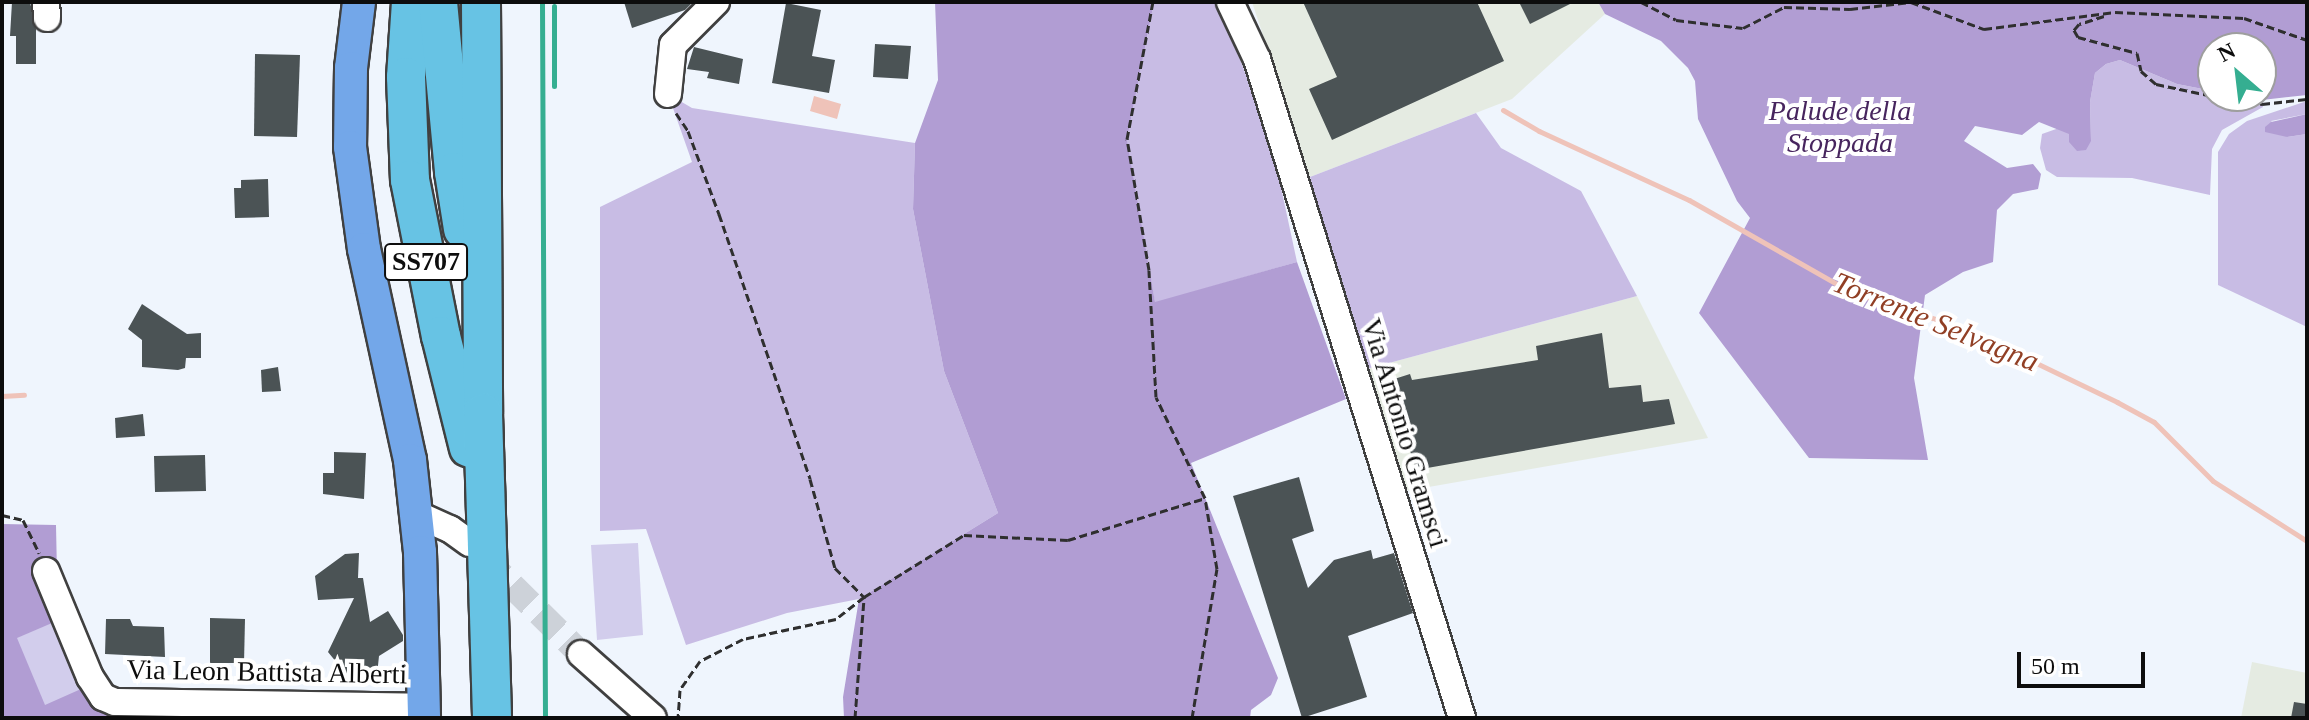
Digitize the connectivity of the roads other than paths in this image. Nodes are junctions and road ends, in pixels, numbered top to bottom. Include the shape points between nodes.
1 (359, 2) edge
2 (481, 2) edge
3 (716, 2) edge
4 (1230, 2) edge
5 (425, 9) edge
6 (671, 102) road end
7 (476, 428) junction
8 (416, 514) junction
9 (477, 529) junction
10 (46, 571) road end
11 (581, 654) tunnel mouth
12 (424, 713) edge
13 (492, 718) edge
14 (653, 718) edge
15 (1462, 718) edge

1 - 8 main road via 350,147 364,249 410,460
2 - 7 highway, SS707
3 - 6 street via 673,45
4 - 15 street, Via Antonio Gramsci via 1257,59
5 - 7 highway via 454,172 439,276
5 - 7 highway, SS707 via 406,77 410,180 441,336
7 - 9 highway, SS707
8 - 9 street via 450,529
8 - 12 main road
9 - 13 highway, SS707
10 - 12 street, Via Leon Battista Alberti via 90,677 103,697 115,702
11 - 14 street

